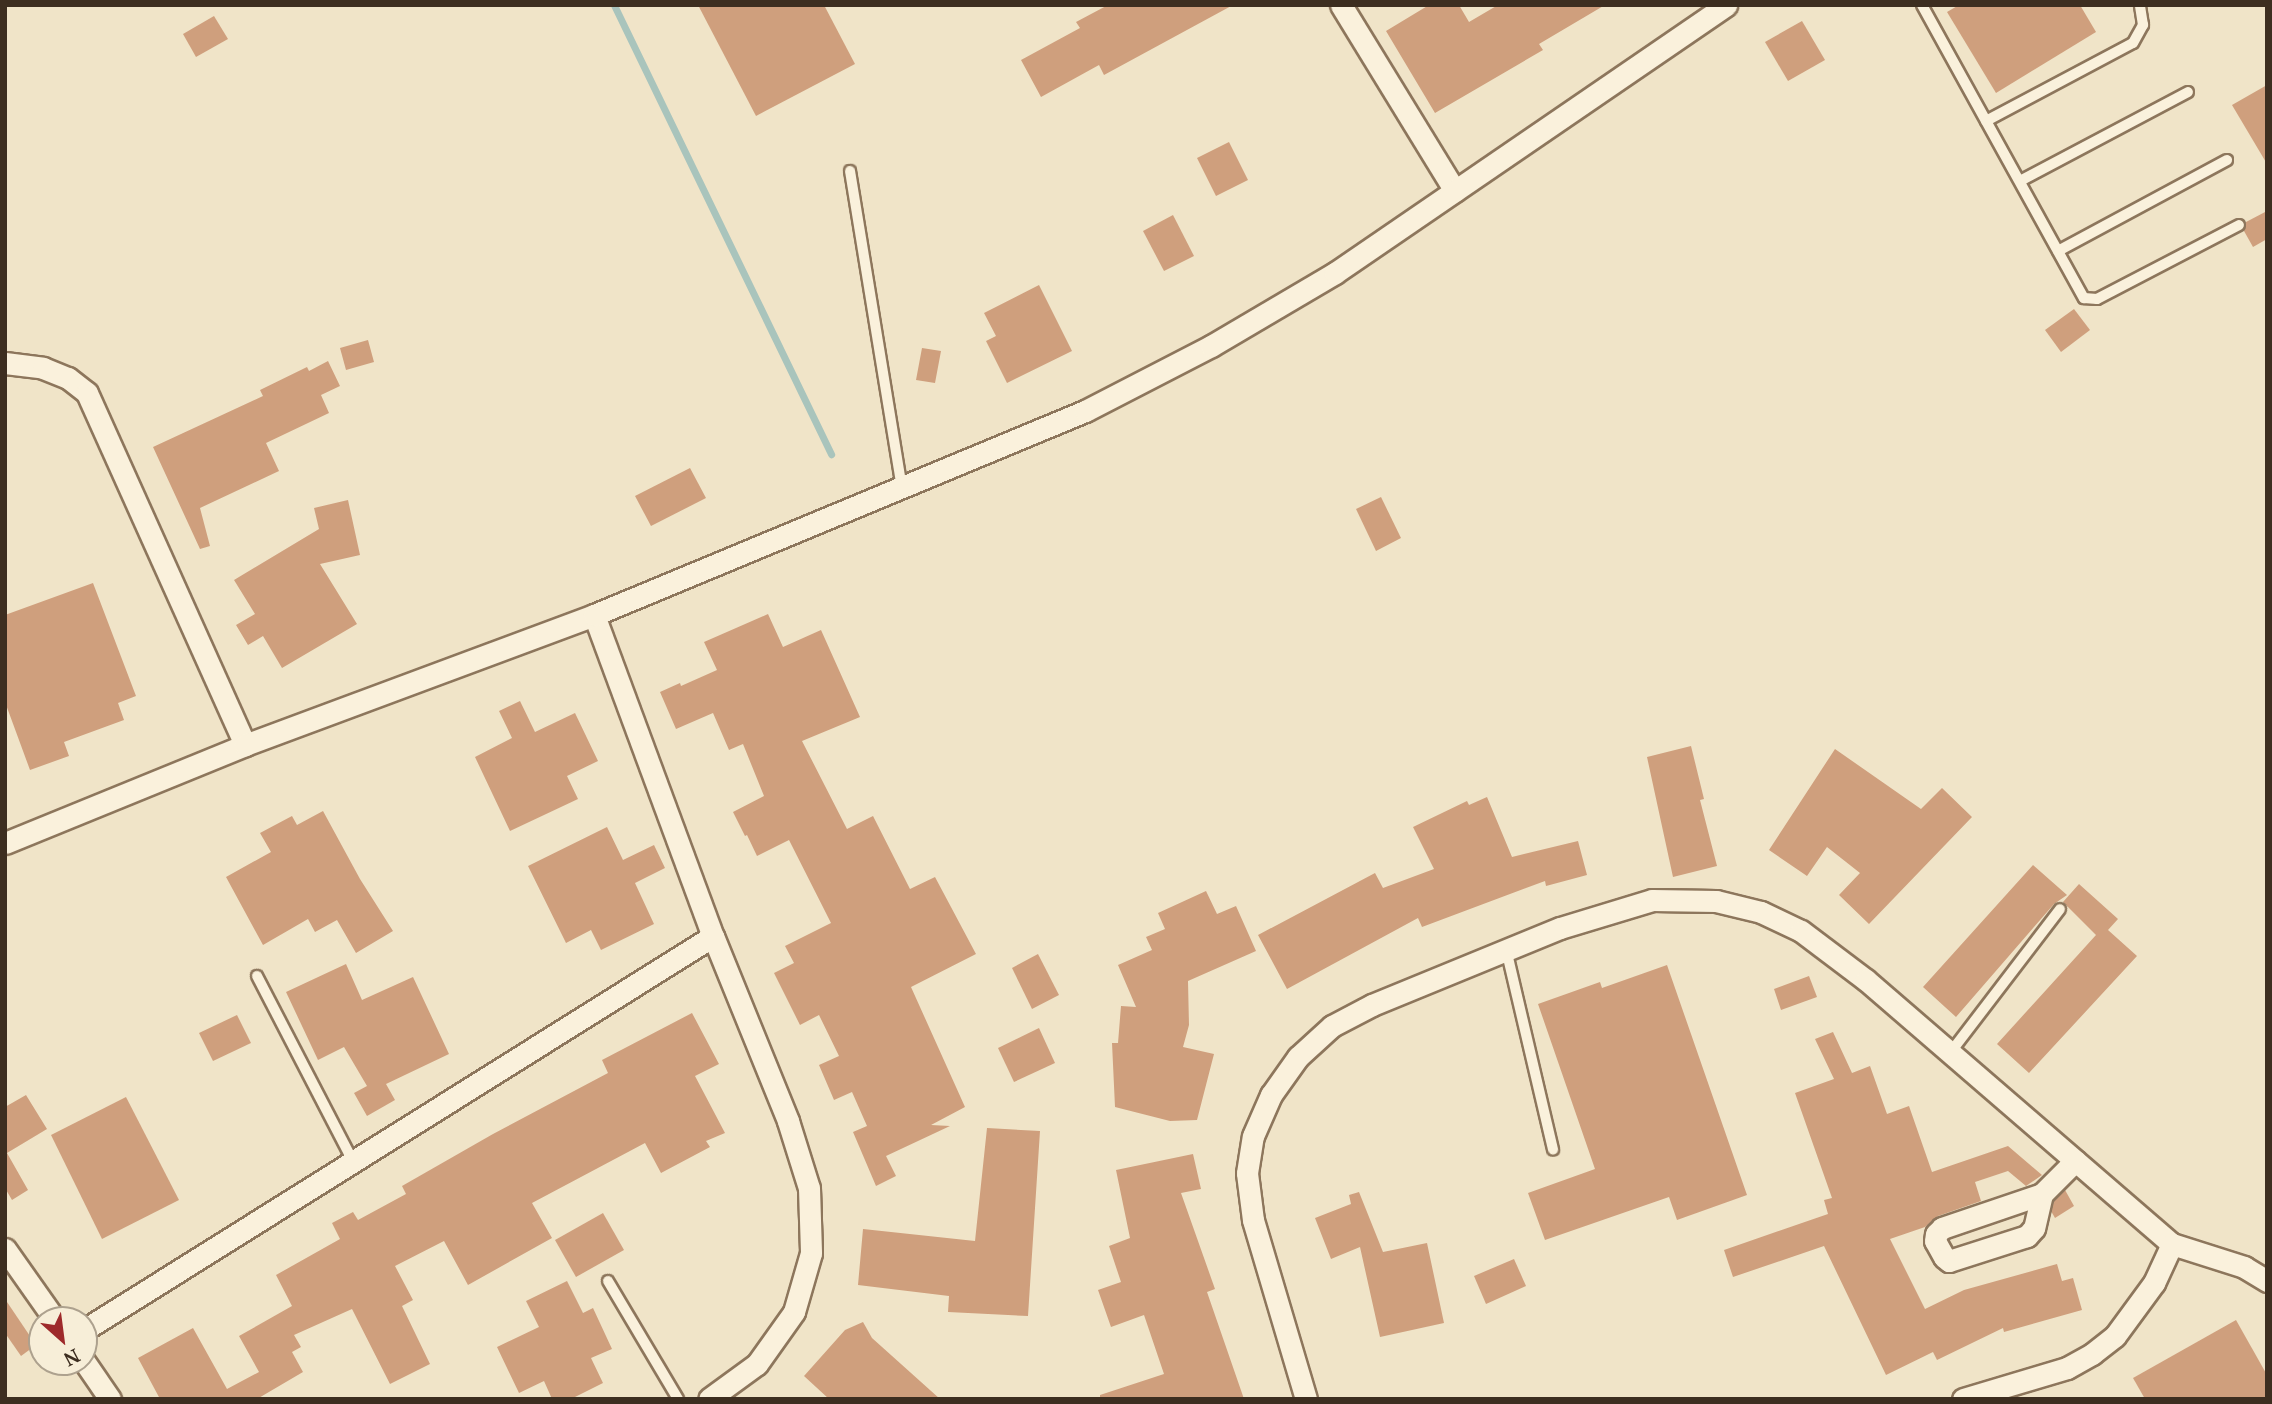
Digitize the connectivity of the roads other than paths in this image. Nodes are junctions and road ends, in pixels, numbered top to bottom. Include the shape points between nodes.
1 (1341, 5) edge
2 (1726, 5) edge
3 (1922, 5) edge
4 (2140, 5) edge
5 (2188, 92) dead end
6 (1986, 121) junction
7 (2227, 160) dead end
8 (849, 170) dead end
9 (2020, 181) junction
10 (1455, 191) junction
11 (2239, 225) dead end
12 (2058, 251) junction
13 (5, 363) edge
14 (902, 487) junction
15 (594, 615) junction
16 (245, 745) junction
17 (5, 843) edge
18 (2060, 909) dead end
19 (713, 936) junction
20 (1506, 949) junction
21 (257, 976) dead end
22 (1950, 1053) junction
23 (1553, 1150) dead end
24 (353, 1161) junction
25 (2075, 1161) junction
26 (2042, 1194) junction
27 (2172, 1244) junction
28 (5, 1249) edge
29 (608, 1281) dead end
30 (2267, 1281) edge
31 (45, 1306) edge
32 (98, 1321) edge
33 (94, 1376) edge
34 (1994, 1395) edge
35 (110, 1399) edge
36 (678, 1399) edge
37 (709, 1399) edge
38 (1306, 1399) edge
39 (1962, 1399) edge

1 - 10 street
2 - 10 street
3 - 6 lane
4 - 6 lane via 2143,25 2133,43
5 - 9 lane
6 - 9 lane
7 - 12 lane
8 - 14 lane
9 - 12 lane
10 - 14 street via 1335,273 1211,346 1085,411
11 - 12 lane via 2097,299 2084,298
13 - 16 street via 43,368 88,393
14 - 15 street
15 - 16 street
15 - 19 street
16 - 17 street
18 - 22 lane
19 - 24 street
19 - 37 street via 788,1121 809,1188 810,1253 794,1312 757,1364
20 - 22 street via 1652,900 1716,901 1761,912 1801,931
20 - 23 lane
20 - 38 street via 1332,1026 1298,1057 1266,1105 1253,1136 1247,1173 1253,1220
21 - 24 lane
22 - 25 street
24 - 32 street
25 - 26 street
25 - 27 street
26 - 26 street via 1942,1228 1935,1241 1949,1261 2027,1237 2034,1228
27 - 30 street via 2244,1267
27 - 34 street via 2154,1283 2115,1336 2067,1368
28 - 31 street
29 - 36 lane
33 - 35 street
34 - 39 street

